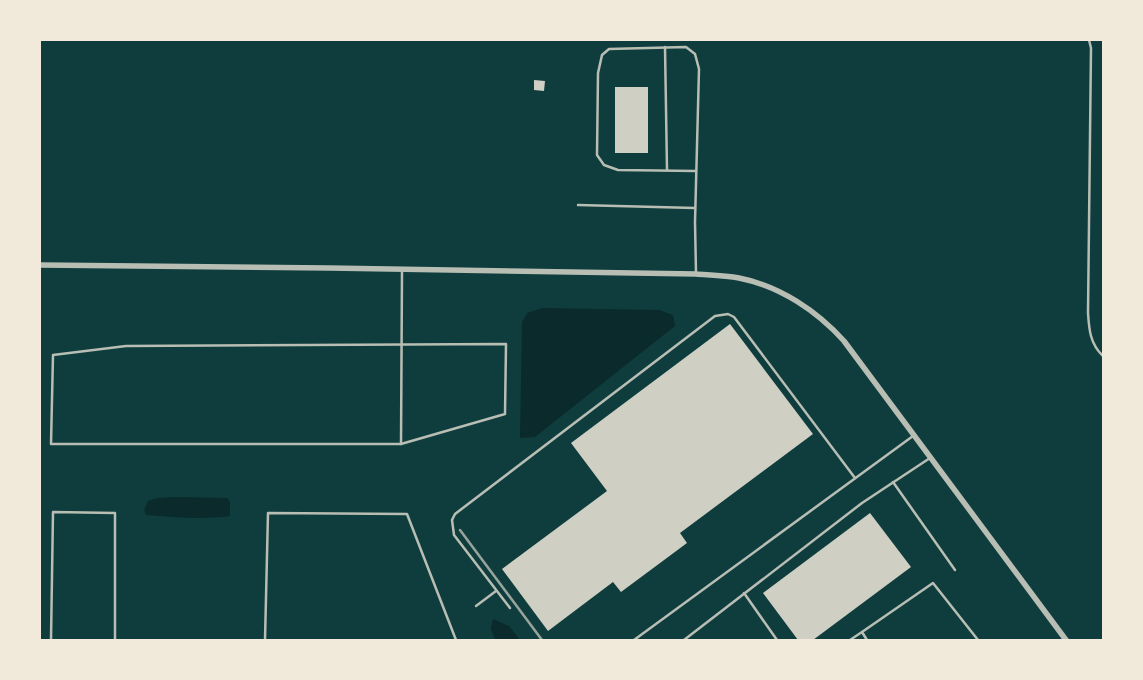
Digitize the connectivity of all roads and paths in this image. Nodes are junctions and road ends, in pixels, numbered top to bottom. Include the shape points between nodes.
1 (1089, 40) edge
2 (665, 47) junction
3 (667, 170) junction
4 (696, 171) junction
5 (578, 206) dead end
6 (695, 208) junction
7 (40, 266) edge
8 (402, 270) junction
9 (696, 274) junction
10 (401, 345) junction
11 (1103, 356) edge
12 (914, 435) junction
13 (402, 444) junction
14 (931, 458) junction
15 (855, 478) junction
16 (893, 482) junction
17 (955, 570) dead end
18 (496, 591) junction
19 (744, 593) junction
20 (476, 606) dead end
21 (510, 608) dead end
22 (862, 632) junction
23 (51, 640) edge
24 (115, 640) edge
25 (265, 640) edge
26 (456, 640) edge
27 (634, 640) edge
28 (684, 640) edge
29 (777, 640) edge
30 (850, 640) edge
31 (867, 640) edge
32 (978, 640) edge
33 (1066, 640) edge

1 - 11 lane via 1088,312 1092,341
2 - 3 lane
2 - 3 lane via 609,49 602,55 598,73 597,154 604,164 618,170
2 - 4 lane via 686,47 695,54 699,69
3 - 4 lane
4 - 6 lane
5 - 6 lane
6 - 9 lane
7 - 8 street
8 - 9 street
8 - 10 lane
9 - 12 street via 724,276 767,286 808,308 844,341
10 - 13 lane
10 - 13 lane via 506,344 505,414
10 - 13 lane via 126,346 52,356 51,444
12 - 14 street
12 - 15 lane
14 - 16 lane
14 - 33 street
15 - 18 lane via 734,317 728,314 715,316 455,514 452,520 454,535
15 - 27 lane
16 - 17 lane
16 - 19 lane
18 - 20 lane
18 - 21 lane
19 - 28 lane
19 - 29 lane
22 - 30 lane
22 - 31 lane
22 - 32 lane via 933,583
23 - 24 lane via 53,512 62,512 115,513
25 - 26 lane via 268,513 407,514

